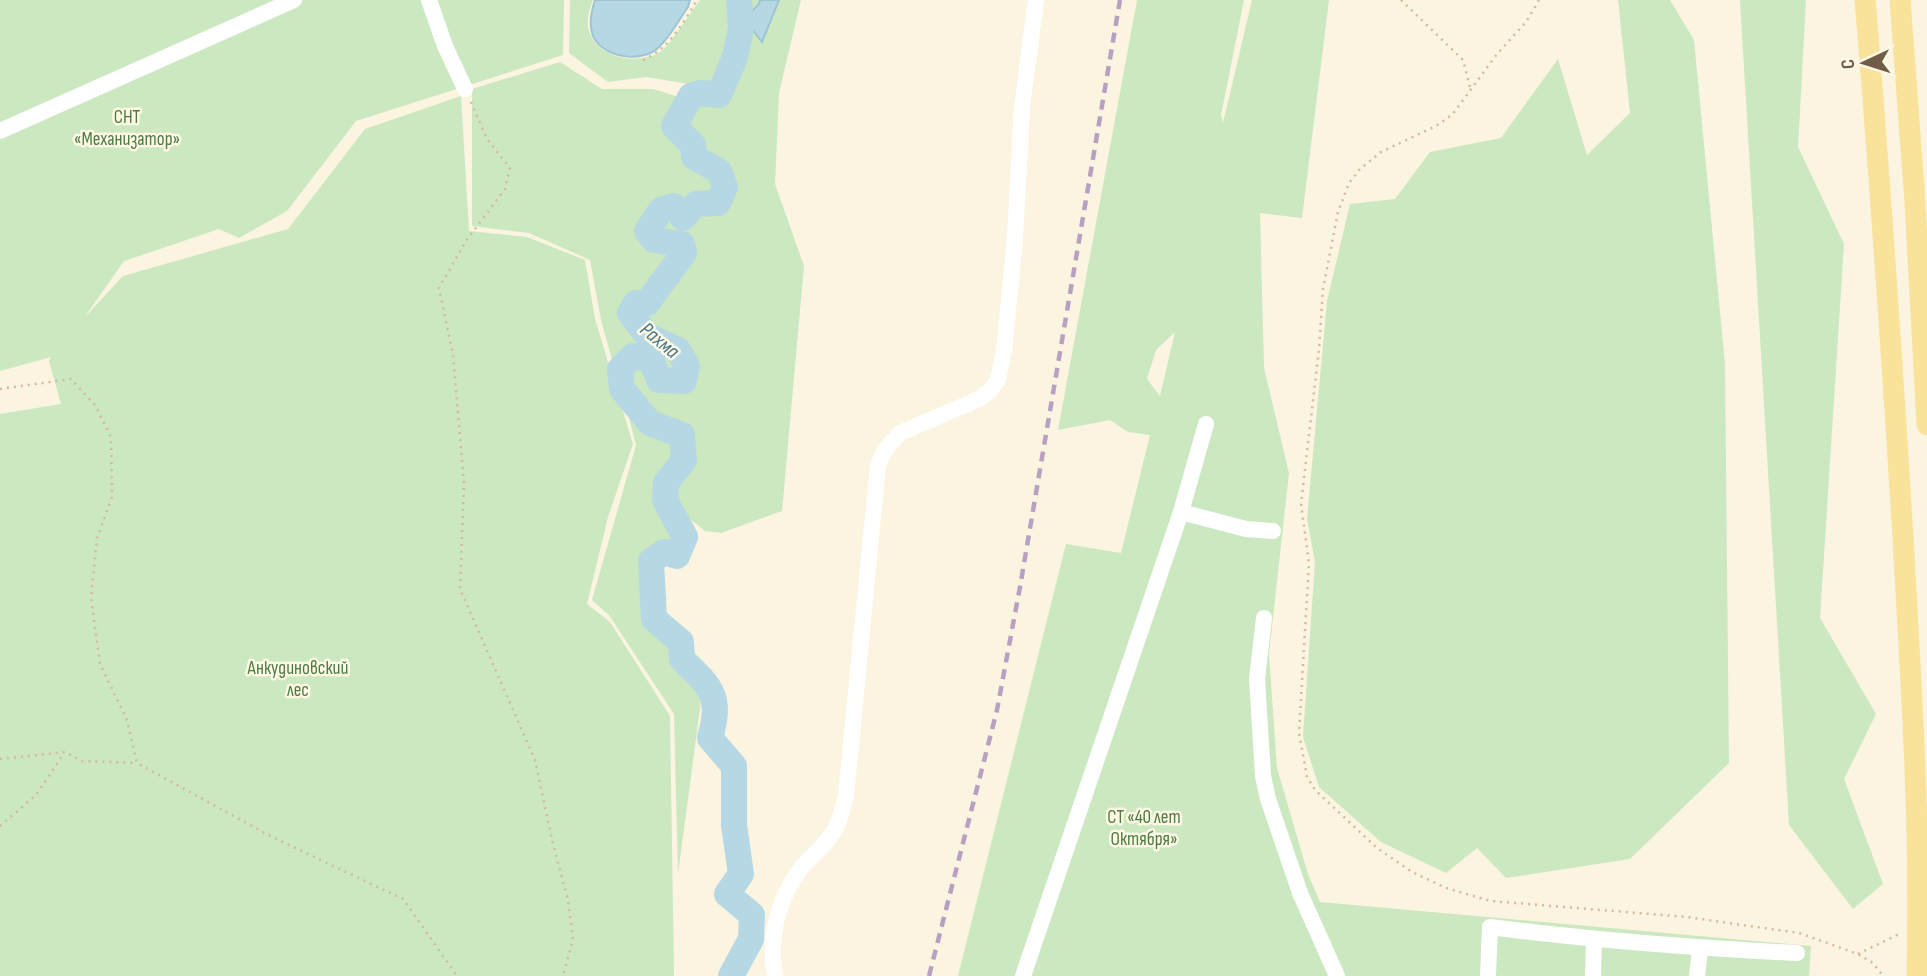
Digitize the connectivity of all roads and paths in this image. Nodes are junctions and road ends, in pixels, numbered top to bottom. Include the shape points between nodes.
1 (294, 0) edge
2 (429, 0) edge
3 (696, 0) edge
4 (1036, 0) edge
5 (1401, 0) edge
6 (1539, 0) edge
7 (1865, 0) edge
8 (1900, 0) edge
9 (643, 60) dead end
10 (466, 89) joint
11 (1471, 91) junction
12 (0, 131) edge
13 (0, 389) edge
14 (1206, 424) dead end
15 (1927, 425) edge
16 (1181, 512) junction
17 (1273, 531) dead end
18 (1264, 618) dead end
19 (65, 752) junction
20 (0, 759) edge
21 (137, 763) junction
22 (0, 827) edge
23 (1918, 923) junction
24 (1594, 940) junction
25 (1700, 949) junction
26 (1797, 953) dead end
27 (1858, 954) junction
28 (457, 976) edge
29 (563, 976) edge
30 (775, 976) edge
31 (1023, 976) edge
32 (1337, 976) edge
33 (1488, 976) edge
34 (1592, 976) edge
35 (1697, 976) edge
36 (1883, 976) edge
37 (1917, 976) edge

1 - 12 street
2 - 10 street
3 - 9 path via 671,39
4 - 30 street via 998,379 979,399 900,433 878,465 846,796 836,827 800,870 775,921
5 - 11 path via 1463,60
6 - 11 path
7 - 23 main road via 1883,211 1912,692
8 - 15 main road
10 - 29 path via 487,139 510,168 505,189 466,241 439,289 453,355 464,482 460,589 535,761 568,900 573,940
11 - 27 path via 1452,115 1381,152 1360,169 1338,212 1323,289 1301,504 1309,562 1299,733 1307,776 1321,797 1377,848 1446,888 1491,901 1687,916 1799,933
13 - 21 path via 71,379 95,405 111,437 112,497 97,538 91,598 100,664 127,720
14 - 16 street
16 - 17 street
16 - 31 street
18 - 32 street via 1257,679 1268,799 1300,893
19 - 20 path
19 - 21 path via 82,761
19 - 22 path via 37,793
21 - 28 path via 272,837 402,899
23 - 27 path
23 - 37 main road
24 - 25 street
24 - 33 street via 1490,927
24 - 34 street
25 - 26 street
25 - 35 street
27 - 36 path

